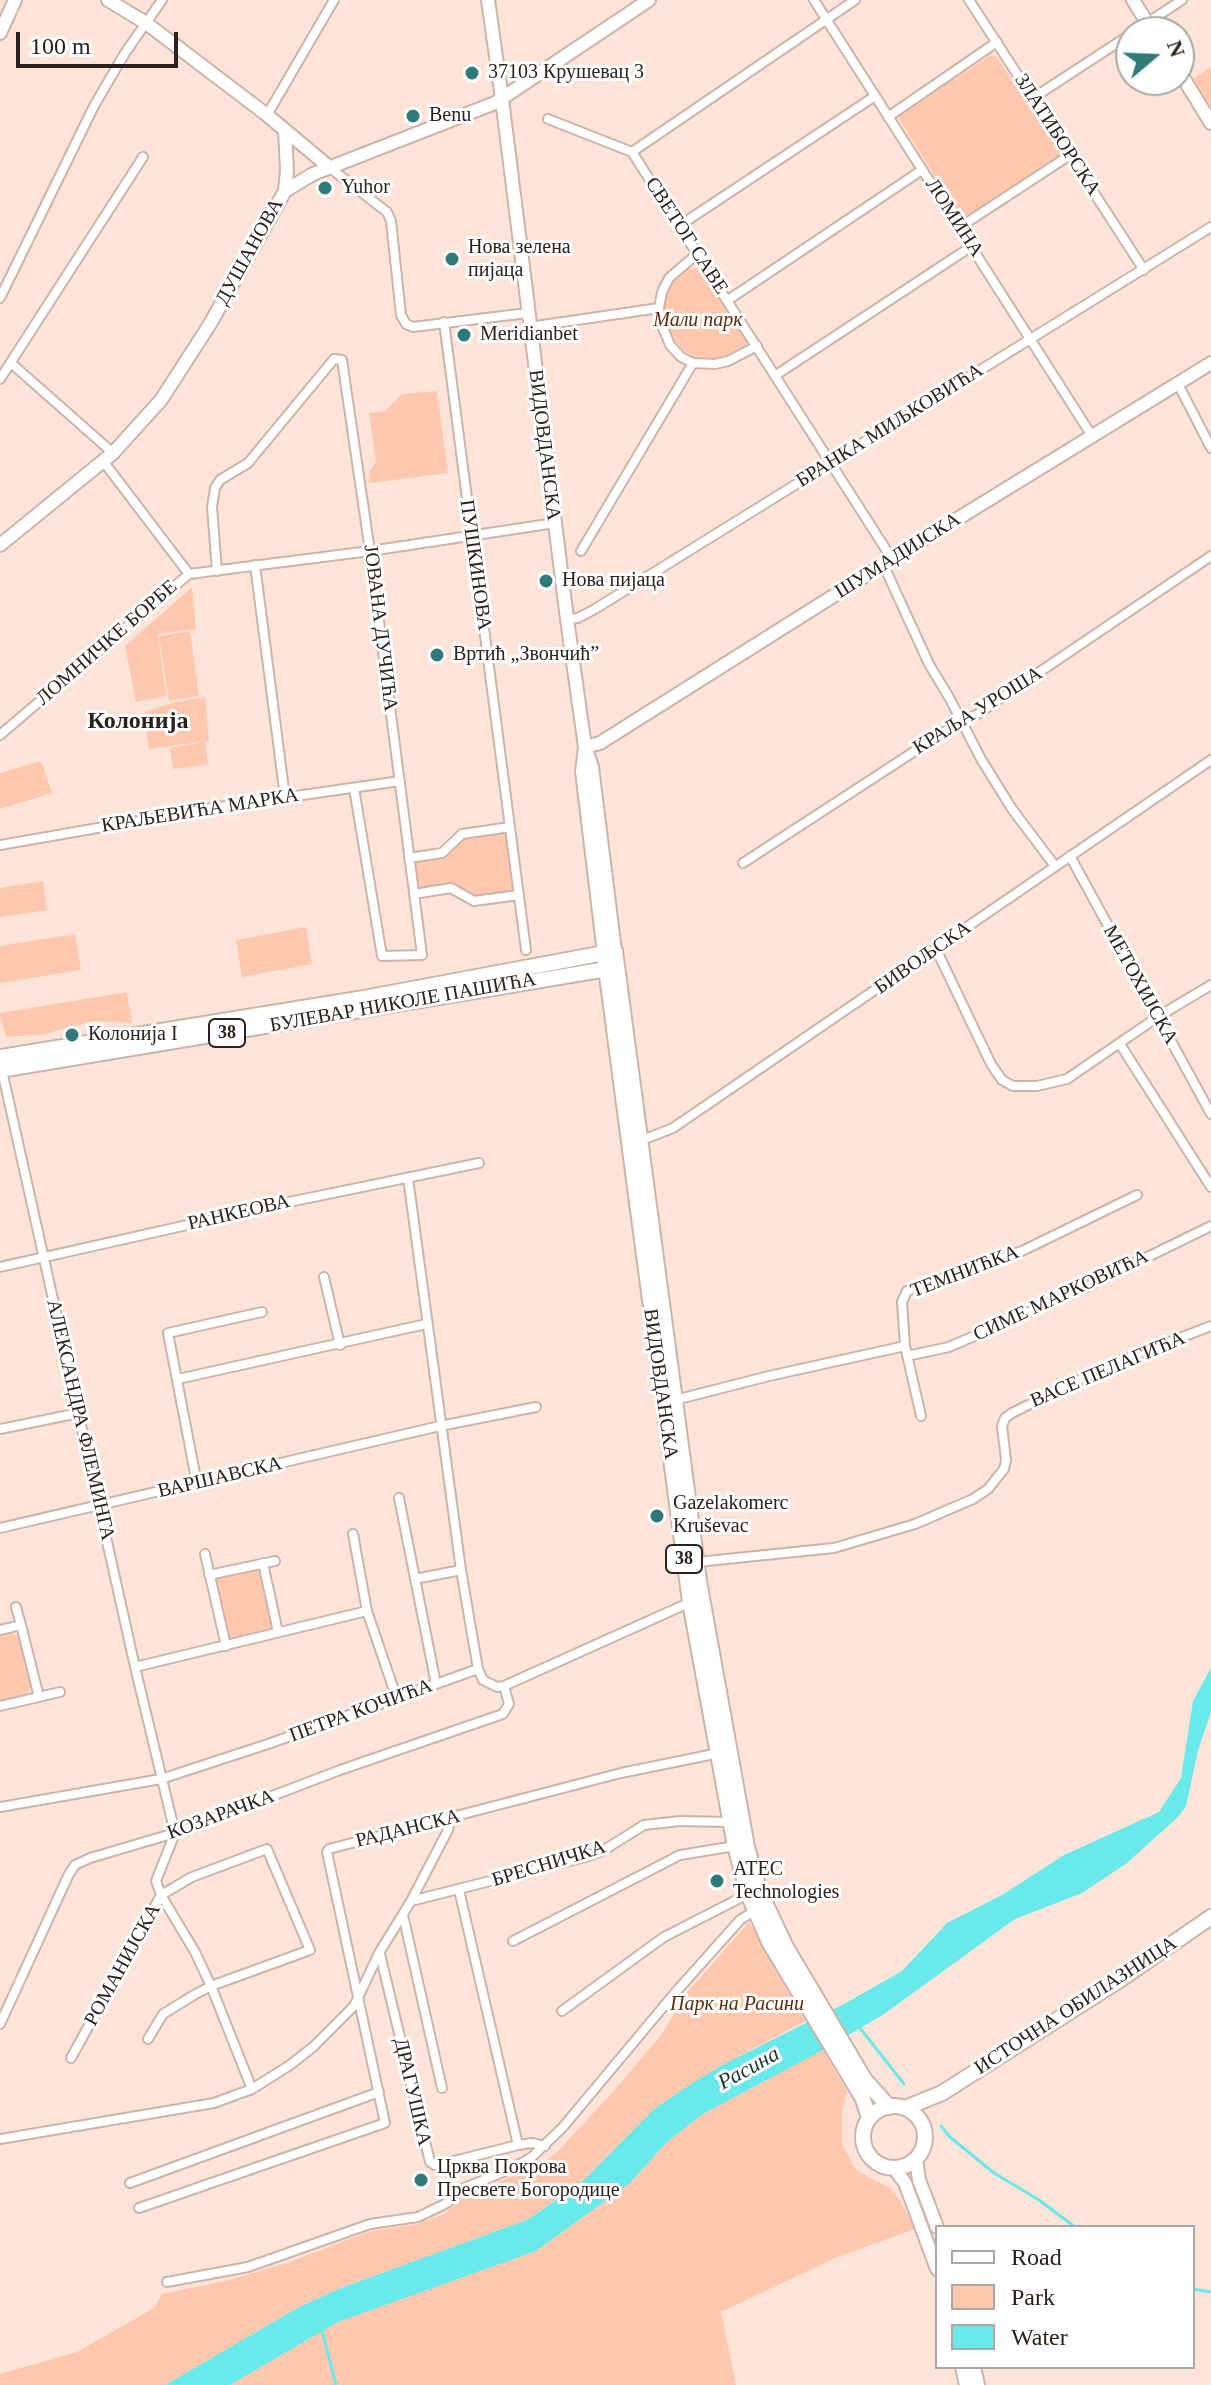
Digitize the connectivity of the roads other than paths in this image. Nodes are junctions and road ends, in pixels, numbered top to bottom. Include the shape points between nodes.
1 (15, 0) edge
2 (108, 0) edge
3 (162, 0) edge
4 (334, 0) edge
5 (488, 0) edge
6 (649, 0) edge
7 (814, 0) edge
8 (855, 0) edge
9 (969, 0) edge
10 (1182, 0) edge
11 (1163, 16) edge
12 (825, 20) junction
13 (146, 23) junction
14 (0, 33) edge
15 (997, 42) junction
16 (1115, 44) edge
17 (875, 96) junction
18 (1194, 96) edge
19 (1033, 98) junction
20 (502, 99) junction
21 (267, 115) junction
22 (888, 117) junction
23 (548, 119) dead end
24 (1211, 123) edge
25 (285, 130) junction
26 (632, 152) junction
27 (1070, 155) junction
28 (143, 157) dead end
29 (329, 167) junction
30 (922, 170) junction
31 (285, 191) junction
32 (679, 226) junction
33 (960, 227) junction
34 (1211, 227) edge
35 (972, 246) junction
36 (697, 254) junction
37 (1144, 270) junction
38 (0, 298) edge
39 (728, 300) junction
40 (659, 308) junction
41 (527, 313) junction
42 (444, 322) junction
43 (529, 327) junction
44 (1032, 338) junction
45 (757, 346) junction
46 (11, 363) junction
47 (693, 363) junction
48 (1211, 363) edge
49 (776, 375) junction
50 (0, 379) edge
51 (1178, 384) junction
52 (1092, 436) junction
53 (1211, 448) edge
54 (108, 457) junction
55 (831, 462) junction
56 (555, 523) junction
57 (471, 535) junction
58 (0, 545) edge
59 (370, 551) junction
60 (581, 551) dead end
61 (1211, 556) edge
62 (887, 562) junction
63 (255, 565) junction
64 (217, 571) junction
65 (189, 574) junction
66 (567, 619) junction
67 (961, 721) junction
68 (0, 735) edge
69 (585, 747) junction
70 (1211, 760) edge
71 (400, 781) junction
72 (354, 788) junction
73 (285, 797) junction
74 (510, 827) junction
75 (0, 845) edge
76 (1070, 856) junction
77 (409, 858) junction
78 (743, 863) dead end
79 (1055, 866) junction
80 (414, 894) junction
81 (519, 895) junction
82 (936, 949) junction
83 (526, 950) dead end
84 (611, 960) junction
85 (1211, 985) edge
86 (1159, 1016) junction
87 (1120, 1044) junction
88 (0, 1064) edge
89 (1211, 1114) edge
90 (634, 1142) junction
91 (479, 1163) dead end
92 (408, 1178) junction
93 (1211, 1187) edge
94 (1137, 1195) dead end
95 (1211, 1226) edge
96 (44, 1258) junction
97 (0, 1267) edge
98 (324, 1277) dead end
99 (262, 1312) dead end
100 (426, 1324) junction
101 (1211, 1326) edge
102 (340, 1345) junction
103 (906, 1351) junction
104 (178, 1379) junction
105 (666, 1383) junction
106 (675, 1400) junction
107 (536, 1407) dead end
108 (79, 1413) junction
109 (921, 1416) dead end
110 (440, 1426) junction
111 (0, 1429) edge
112 (197, 1484) junction
113 (399, 1498) dead end
114 (100, 1505) junction
115 (0, 1528) edge
116 (353, 1534) dead end
117 (205, 1554) dead end
118 (275, 1561) dead end
119 (697, 1562) junction
120 (263, 1563) junction
121 (461, 1570) junction
122 (209, 1575) junction
123 (415, 1579) junction
124 (696, 1600) junction
125 (16, 1607) dead end
126 (367, 1611) junction
127 (21, 1625) junction
128 (0, 1630) edge
129 (278, 1632) junction
130 (226, 1646) junction
131 (135, 1667) junction
132 (478, 1669) junction
133 (436, 1684) junction
134 (504, 1686) junction
135 (60, 1692) dead end
136 (39, 1697) junction
137 (397, 1699) junction
138 (0, 1706) edge
139 (723, 1752) junction
140 (161, 1779) junction
141 (0, 1807) edge
142 (450, 1819) junction
143 (730, 1822) junction
144 (175, 1833) junction
145 (735, 1846) junction
146 (459, 1890) junction
147 (754, 1892) junction
148 (161, 1895) junction
149 (411, 1901) junction
150 (760, 1908) junction
151 (403, 1915) junction
152 (1211, 1917) edge
153 (513, 1941) dead end
154 (379, 1953) junction
155 (211, 1986) junction
156 (358, 1996) junction
157 (562, 2011) dead end
158 (0, 2024) edge
159 (148, 2039) dead end
160 (71, 2058) dead end
161 (860, 2083) junction
162 (442, 2088) dead end
163 (252, 2089) junction
164 (379, 2092) junction
165 (942, 2093) junction
166 (889, 2107) junction
167 (905, 2108) junction
168 (869, 2118) junction
169 (923, 2127) junction
170 (0, 2139) edge
171 (518, 2145) junction
172 (545, 2146) junction
173 (916, 2159) junction
174 (894, 2168) junction
175 (130, 2183) dead end
176 (139, 2208) dead end
177 (936, 2225) edge
178 (935, 2264) edge
179 (167, 2282) dead end

1 - 14 main road
2 - 13 main road
3 - 13 street
4 - 21 street
5 - 20 main road, ВИДОВДАНСКА
6 - 20 main road, ДУШАНОВА
7 - 12 street, ЛОМИНА
8 - 12 street
9 - 15 street, ЗЛАТИБОРСКА
10 - 11 street
12 - 17 street, ЛОМИНА
12 - 26 street
13 - 21 main road
13 - 38 street via 94,106
15 - 19 street, ЗЛАТИБОРСКА
15 - 22 street
16 - 19 street
17 - 22 street, ЛОМИНА
17 - 32 street
18 - 24 main road
19 - 27 street, ЗЛАТИБОРСКА
20 - 29 main road, ДУШАНОВА
20 - 41 main road, ВИДОВДАНСКА
21 - 25 main road
22 - 30 street, ЛОМИНА
23 - 26 street
25 - 29 main road
25 - 31 main road
26 - 32 street, СВЕТОГ САВЕ
27 - 33 street
27 - 37 street, ЗЛАТИБОРСКА
28 - 46 street
29 - 31 main road, ДУШАНОВА
29 - 42 street via 387,212 406,324
30 - 33 street, ЛОМИНА
30 - 39 street
31 - 54 main road, ДУШАНОВА via 185,366
32 - 36 street, СВЕТОГ САВЕ
33 - 35 street, ЛОМИНА
34 - 37 street, БРАНКА МИЉКОВИЋА
35 - 44 street, ЛОМИНА
35 - 49 street
36 - 39 street, СВЕТОГ САВЕ
36 - 40 street via 669,278
37 - 44 street, БРАНКА МИЉКОВИЋА
39 - 45 street, СВЕТОГ САВЕ
40 - 43 street
40 - 47 street via 670,345
41 - 42 street
41 - 43 main road, ВИДОВДАНСКА
42 - 57 street, ПУШКИНОВА
43 - 56 main road, ВИДОВДАНСКА
44 - 52 street, ЛОМИНА
44 - 55 street, БРАНКА МИЉКОВИЋА
45 - 47 street via 728,361
45 - 49 street, СВЕТОГ САВЕ
46 - 50 street
46 - 54 street
47 - 60 street
48 - 51 main road, ШУМАДИЈСКА
49 - 55 street, СВЕТОГ САВЕ
51 - 52 main road, ШУМАДИЈСКА
51 - 53 street
52 - 62 main road, ШУМАДИЈСКА
54 - 58 main road, ДУШАНОВА
54 - 65 street
55 - 62 street, СВЕТОГ САВЕ
55 - 66 street, БРАНКА МИЉКОВИЋА via 595,609
56 - 57 street, ЛОМНИЧКЕ БОРБЕ
56 - 66 main road, ВИДОВДАНСКА
57 - 59 street, ЛОМНИЧКЕ БОРБЕ
57 - 74 street, ПУШКИНОВА
59 - 63 street, ЛОМНИЧКЕ БОРБЕ
59 - 64 street, ЈОВАНА ДУЧИЋА via 343,362 338,358 248,463 215,488
59 - 71 street, ЈОВАНА ДУЧИЋА
61 - 67 street, КРАЉА УРОША
62 - 67 street, СВЕТОГ САВЕ via 929,664
62 - 69 main road, ШУМАДИЈСКА via 600,743
63 - 64 street, ЛОМНИЧКЕ БОРБЕ
63 - 73 street
64 - 65 street, ЛОМНИЧКЕ БОРБЕ
65 - 68 street, ЛОМНИЧКЕ БОРБЕ
66 - 69 main road, ВИДОВДАНСКА
67 - 78 street, КРАЉА УРОША
67 - 79 street, СВЕТОГ САВЕ via 999,789
69 - 84 main road, ВИДОВДАНСКА via 581,767
70 - 76 street, БИВОЉСКА
71 - 72 street, КРАЉЕВИЋА МАРКА
71 - 77 street, ЈОВАНА ДУЧИЋА
72 - 73 street, КРАЉЕВИЋА МАРКА
72 - 80 street, ЈОВАНА ДУЧИЋА via 382,956 422,955
73 - 75 street, КРАЉЕВИЋА МАРКА
74 - 77 street via 462,834 442,853
74 - 81 street, ПУШКИНОВА
76 - 79 street, БИВОЉСКА
76 - 86 street, МЕТОХИЈСКА
77 - 80 street, ЈОВАНА ДУЧИЋА
79 - 82 street, БИВОЉСКА
80 - 81 street via 451,888 474,901
81 - 83 street, ПУШКИНОВА
82 - 87 street via 991,1064 1007,1084 1060,1082
82 - 90 street, БИВОЉСКА via 673,1128
84 - 88 main road, БУЛЕВАР НИКОЛЕ ПАШИЋА / 38
84 - 90 main road, ВИДОВДАНСКА / 38
85 - 86 street
86 - 87 street
86 - 89 street, МЕТОХИЈСКА
87 - 93 street
88 - 96 street, АЛЕКСАНДРА ФЛЕМИНГА
90 - 105 main road, ВИДОВДАНСКА / 38
91 - 92 street, РАНКЕОВА
92 - 96 street, РАНКЕОВА
92 - 100 street
94 - 103 street, ТЕМНИЋКА via 1022,1251 907,1291 902,1302
95 - 103 street, СИМЕ МАРКОВИЋА via 949,1347
96 - 97 street, РАНКЕОВА
96 - 108 street, АЛЕКСАНДРА ФЛЕМИНГА
98 - 102 street
99 - 104 street via 168,1333
100 - 102 street
100 - 110 street
101 - 119 street, ВАСЕ ПЕЛАГИЋА via 1114,1363 1005,1418 1004,1469 973,1499 915,1524 834,1548
102 - 104 street
103 - 106 street, СИМЕ МАРКОВИЋА
103 - 109 street, ТЕМНИЋКА
104 - 112 street
105 - 106 main road, ВИДОВДАНСКА / 38
105 - 124 main road, ВИДОВДАНСКА / 38
106 - 119 main road, ВИДОВДАНСКА / 38
107 - 110 street, ВАРШАВСКА
108 - 111 street
108 - 114 street, АЛЕКСАНДРА ФЛЕМИНГА
110 - 112 street, ВАРШАВСКА
110 - 121 street
112 - 114 street, ВАРШАВСКА
113 - 123 street
114 - 115 street, ВАРШАВСКА
114 - 131 street, АЛЕКСАНДРА ФЛЕМИНГА
116 - 126 street
117 - 122 street
118 - 120 street
119 - 124 main road, ВИДОВДАНСКА / 38
120 - 122 street
120 - 129 street
121 - 123 street
121 - 132 street
122 - 130 street
123 - 133 street
124 - 134 street
124 - 139 main road, ВИДОВДАНСКА / 38
125 - 127 street
126 - 129 street
126 - 137 street
127 - 128 street
127 - 136 street
129 - 130 street
130 - 131 street
131 - 140 street, АЛЕКСАНДРА ФЛЕМИНГА
132 - 133 street, ПЕТРА КОЧИЋА
132 - 134 street via 490,1685
133 - 137 street, ПЕТРА КОЧИЋА
134 - 144 street, КОЗАРАЧКА via 509,1704 503,1714
135 - 136 street
136 - 138 street
137 - 140 street, ПЕТРА КОЧИЋА
139 - 142 street, РАДАНСКА
139 - 143 main road, ВИДОВДАНСКА / 38
139 - 147 main road, ВИДОВДАНСКА / 38
140 - 141 street, ПЕТРА КОЧИЋА
140 - 144 street
142 - 149 street
142 - 156 street, РАДАНСКА via 327,1852
143 - 145 main road, ВИДОВДАНСКА / 38
143 - 146 street, БРЕСНИЧКА via 644,1825 585,1857
144 - 148 street, РОМАНИЈСКА via 157,1873
144 - 158 street, КОЗАРАЧКА via 75,1865
145 - 147 main road, ВИДОВДАНСКА / 38
145 - 153 street via 680,1855
146 - 149 street, БРЕСНИЧКА
146 - 171 street
147 - 150 main road, ВИДОВДАНСКА / 38
147 - 157 street via 664,1937
148 - 155 street
148 - 155 street via 192,1877 267,1849 310,1950
148 - 160 street, РОМАНИЈСКА
149 - 151 street
150 - 161 main road, ВИДОВДАНСКА / 38
150 - 172 street via 740,1920
151 - 154 street
151 - 162 street, ДРАГУШКА
152 - 165 main road, ИСТОЧНА ОБИЛАЗНИЦА
154 - 156 street
154 - 171 street, ДРАГУШКА via 430,2162 446,2163
155 - 159 street via 163,2014
155 - 163 street
156 - 163 street via 348,2014 313,2047
156 - 164 street, РАДАНСКА
161 - 166 main road, 38
161 - 168 main road, 38
163 - 170 street via 214,2103
164 - 175 street
164 - 176 street, РАДАНСКА via 385,2123
165 - 167 main road, ИСТОЧНА ОБИЛАЗНИЦА
165 - 169 main road, ИСТОЧНА ОБИЛАЗНИЦА
166 - 167 main road
166 - 168 main road
167 - 169 main road
168 - 174 main road, 38 via 865,2149 879,2164
169 - 173 main road via 924,2144
171 - 172 street, ДРАГУШКА
172 - 179 street via 418,2217 370,2224 248,2267
173 - 174 main road
173 - 177 main road
174 - 178 main road via 905,2183

